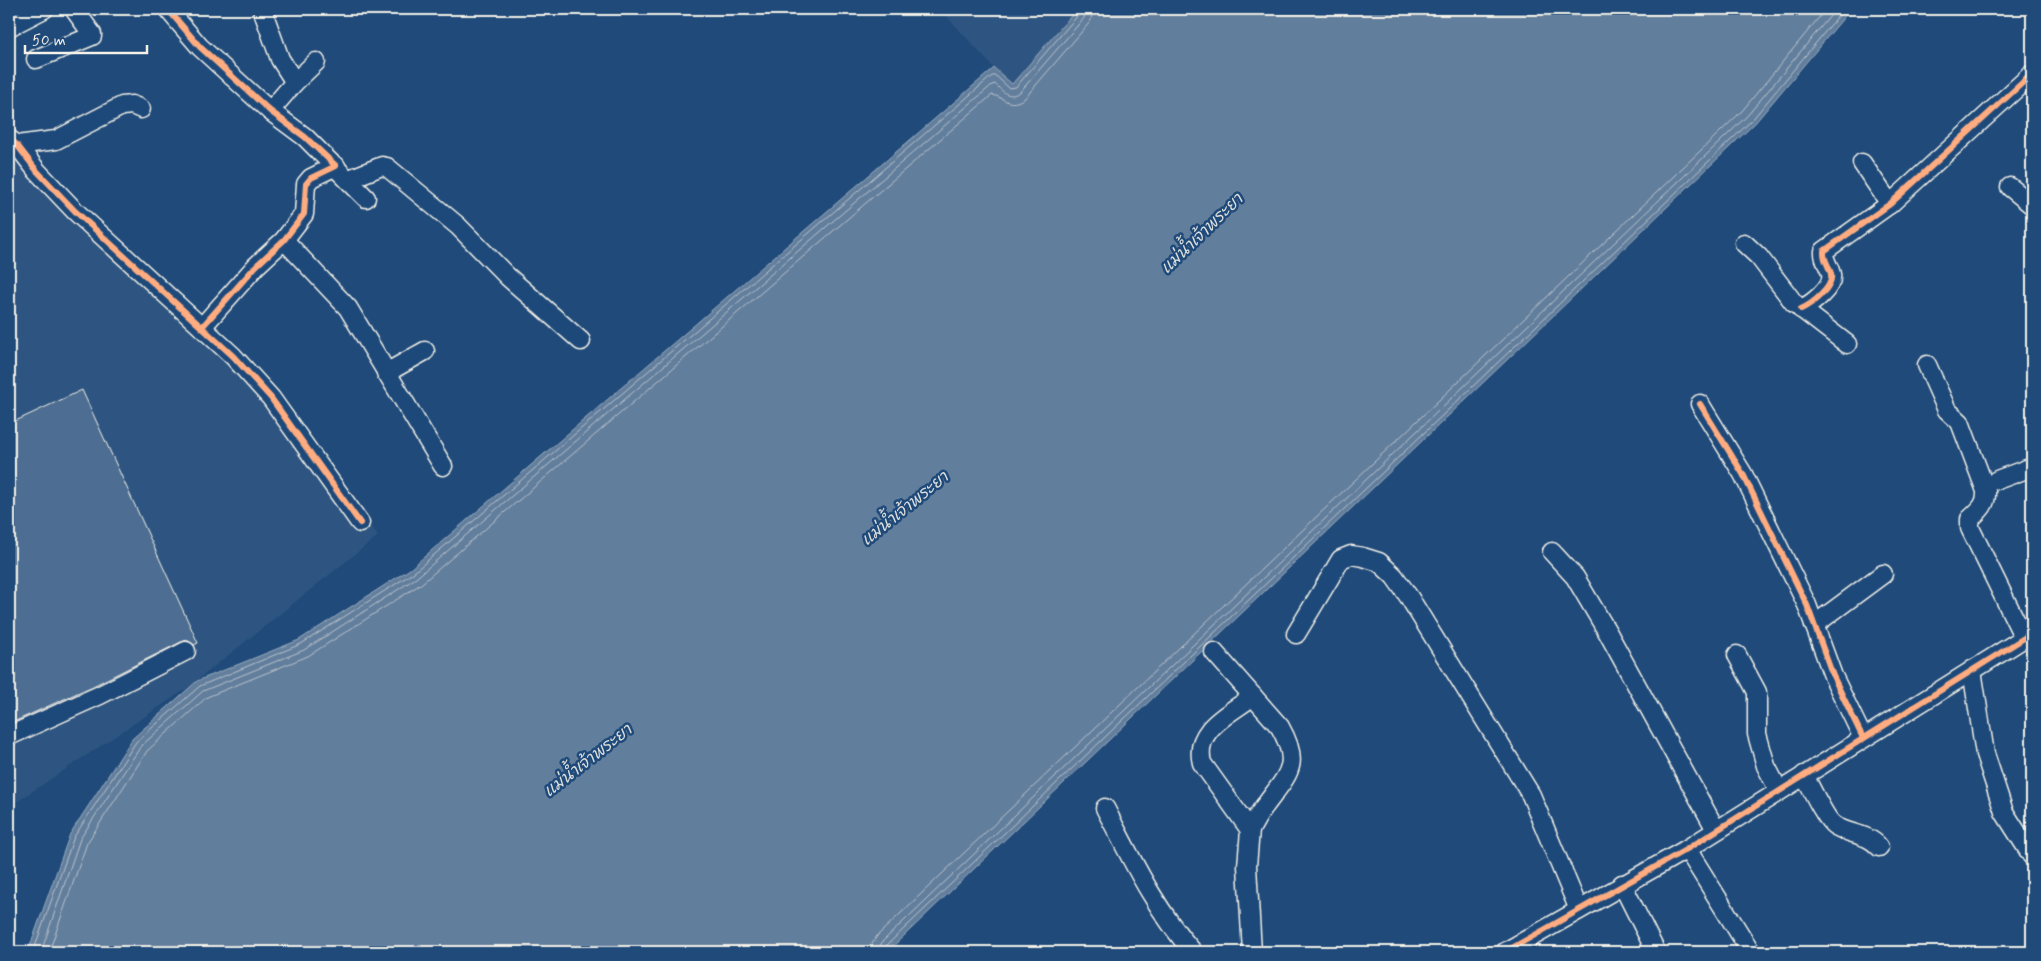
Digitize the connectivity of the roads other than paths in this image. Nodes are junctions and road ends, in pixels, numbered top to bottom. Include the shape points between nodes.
1 (44, 9) edge
2 (74, 9) edge
3 (170, 9) edge
4 (262, 9) edge
5 (9, 28) edge
6 (36, 59) dead end
7 (316, 62) dead end
8 (2032, 74) edge
9 (294, 84) junction
10 (140, 109) dead end
11 (270, 111) junction
12 (13, 142) edge
13 (1862, 163) dead end
14 (336, 166) junction
15 (349, 179) junction
16 (2010, 187) dead end
17 (366, 198) dead end
18 (1890, 204) junction
19 (2032, 205) edge
20 (284, 240) junction
21 (1744, 243) dead end
22 (1801, 308) junction
23 (202, 328) junction
24 (582, 341) dead end
25 (1847, 344) dead end
26 (425, 351) dead end
27 (1927, 365) dead end
28 (386, 373) junction
29 (1700, 404) dead end
30 (443, 466) dead end
31 (2032, 467) edge
32 (1997, 480) dead end
33 (360, 523) dead end
34 (1552, 552) dead end
35 (1883, 574) dead end
36 (1814, 625) junction
37 (1296, 634) dead end
38 (2028, 635) edge
39 (186, 651) dead end
40 (1214, 652) dead end
41 (1737, 655) dead end
42 (1972, 670) junction
43 (1253, 696) junction
44 (9, 736) edge
45 (1863, 738) junction
46 (1804, 775) junction
47 (1779, 791) junction
48 (1105, 808) dead end
49 (1716, 830) junction
50 (1249, 837) junction
51 (1879, 847) dead end
52 (1687, 849) junction
53 (2032, 856) edge
54 (1622, 884) junction
55 (1579, 910) junction
56 (1193, 952) edge
57 (1252, 952) edge
58 (1505, 952) edge
59 (1656, 952) edge
60 (1751, 952) edge

1 - 5 street
2 - 6 street via 92,36
3 - 11 street via 200,47
4 - 9 street via 280,59 293,77
7 - 9 street
8 - 18 street
9 - 11 street
10 - 12 street via 132,105 122,106 56,140
11 - 14 street
12 - 23 street via 74,211
13 - 18 street
14 - 15 street
14 - 20 street via 311,178 306,184 304,214
15 - 17 street
15 - 24 street via 387,167 458,226 508,277
16 - 19 street
18 - 22 street via 1824,251 1831,274 1830,282 1822,293
20 - 23 street via 256,266
20 - 28 street via 348,308
21 - 22 street
22 - 25 street
23 - 33 street via 271,398
26 - 28 street
27 - 38 street via 1947,410 1960,422 1986,490 1986,500 1981,510 1970,519 1970,528
28 - 30 street
29 - 36 street via 1743,474
31 - 32 street
34 - 49 street via 1575,577
35 - 36 street
36 - 45 street via 1833,676
37 - 55 street via 1341,560 1351,555 1363,557 1379,562 1394,576 1531,795
38 - 42 street
39 - 44 street
40 - 43 street
41 - 47 street via 1757,692 1757,734 1766,766
42 - 45 street
42 - 53 street via 1988,762 2004,812
43 - 50 street via 1280,727 1292,757 1289,772 1266,804
43 - 50 street via 1208,730 1201,741 1200,753 1202,763
45 - 46 street
46 - 47 street
46 - 51 street via 1832,824 1868,838
47 - 49 street
48 - 56 street via 1149,891 1172,928
49 - 52 street
50 - 57 street via 1247,866
52 - 54 street
52 - 60 street
54 - 55 street
54 - 59 street
55 - 58 street

